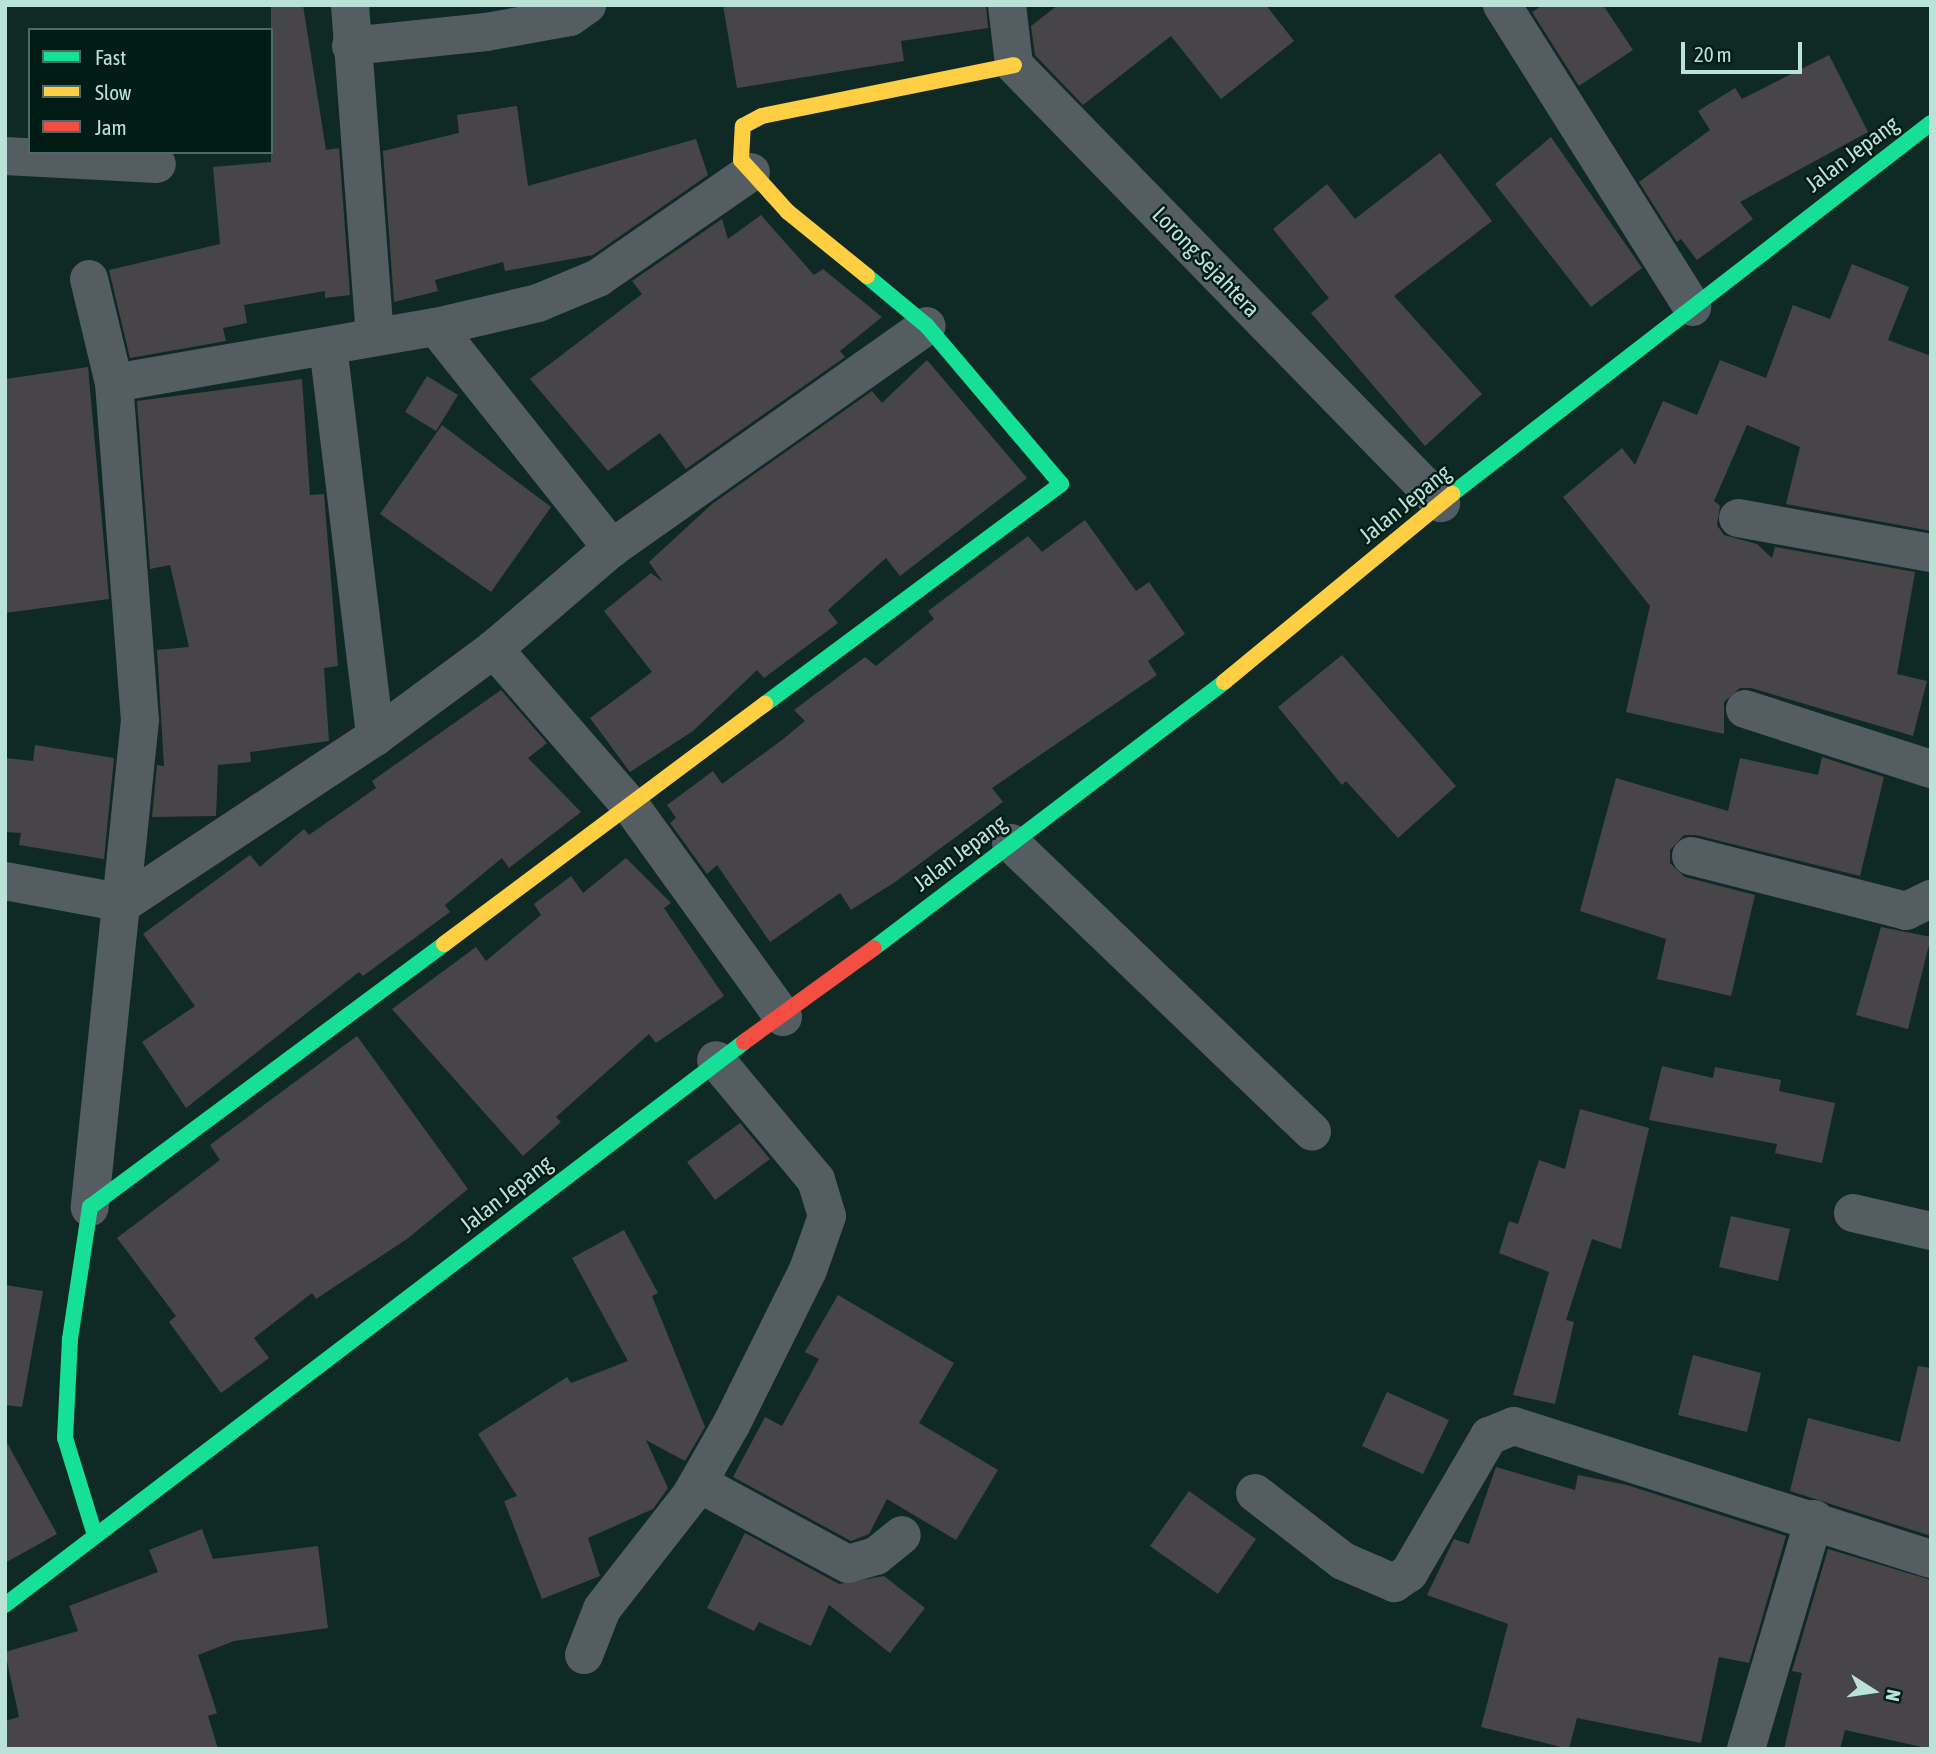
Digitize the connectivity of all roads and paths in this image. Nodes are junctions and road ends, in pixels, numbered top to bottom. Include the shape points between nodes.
1 (350, 5) edge
2 (587, 5) edge
3 (1007, 5) edge
4 (1502, 5) edge
5 (351, 46) junction
6 (1014, 65) junction
7 (1931, 123) edge
8 (5, 156) edge
9 (157, 164) dead end
10 (751, 172) junction
11 (89, 279) dead end
12 (1692, 307) junction
13 (927, 326) junction
14 (436, 327) junction
15 (375, 335) junction
16 (328, 346) junction
17 (114, 383) junction
18 (1441, 503) junction
19 (1738, 518) dead end
20 (612, 548) junction
21 (1931, 553) edge
22 (494, 649) junction
23 (1745, 709) dead end
24 (375, 737) junction
25 (1931, 769) edge
26 (632, 808) junction
27 (1012, 843) junction
28 (1690, 856) dead end
29 (5, 881) edge
30 (1931, 899) edge
31 (124, 903) junction
32 (783, 1017) junction
33 (716, 1060) junction
34 (1312, 1132) dead end
35 (90, 1207) junction
36 (1853, 1213) dead end
37 (1931, 1231) edge
38 (698, 1483) junction
39 (1255, 1493) dead end
40 (1814, 1519) junction
41 (94, 1532) junction
42 (902, 1535) dead end
43 (1931, 1559) edge
44 (5, 1605) edge
45 (584, 1655) dead end
46 (1746, 1749) edge

1 - 5 street
2 - 5 street via 569,17 486,32
3 - 6 street
4 - 12 street
5 - 15 street
6 - 10 street via 762,116 743,126 737,139 741,160
6 - 18 street, Lorong Sejahtera
7 - 12 street, Jalan Jepang
8 - 9 street
10 - 13 street via 788,212
10 - 14 street via 598,278 538,303
11 - 17 street
12 - 18 street, Jalan Jepang
13 - 20 street
13 - 26 street via 1061,484
14 - 15 street
14 - 20 street
15 - 16 street
16 - 17 street
16 - 24 street
17 - 31 street via 140,720
18 - 27 street, Jalan Jepang via 1231,677
19 - 21 street
20 - 22 street
22 - 24 street
22 - 26 street
23 - 25 street
24 - 31 street
26 - 32 street
26 - 35 street
27 - 32 street, Jalan Jepang
27 - 34 street
28 - 30 street via 1906,911
29 - 31 street
31 - 35 street
32 - 33 street, Jalan Jepang
33 - 38 street via 816,1180 827,1216 768,1354
33 - 41 street, Jalan Jepang
35 - 41 street via 70,1339 65,1438
36 - 37 street
38 - 42 street via 848,1564 876,1556
38 - 45 street via 602,1609
39 - 40 street via 1343,1561 1394,1583 1409,1573 1500,1427
40 - 43 street
40 - 46 street
41 - 44 street, Jalan Jepang

